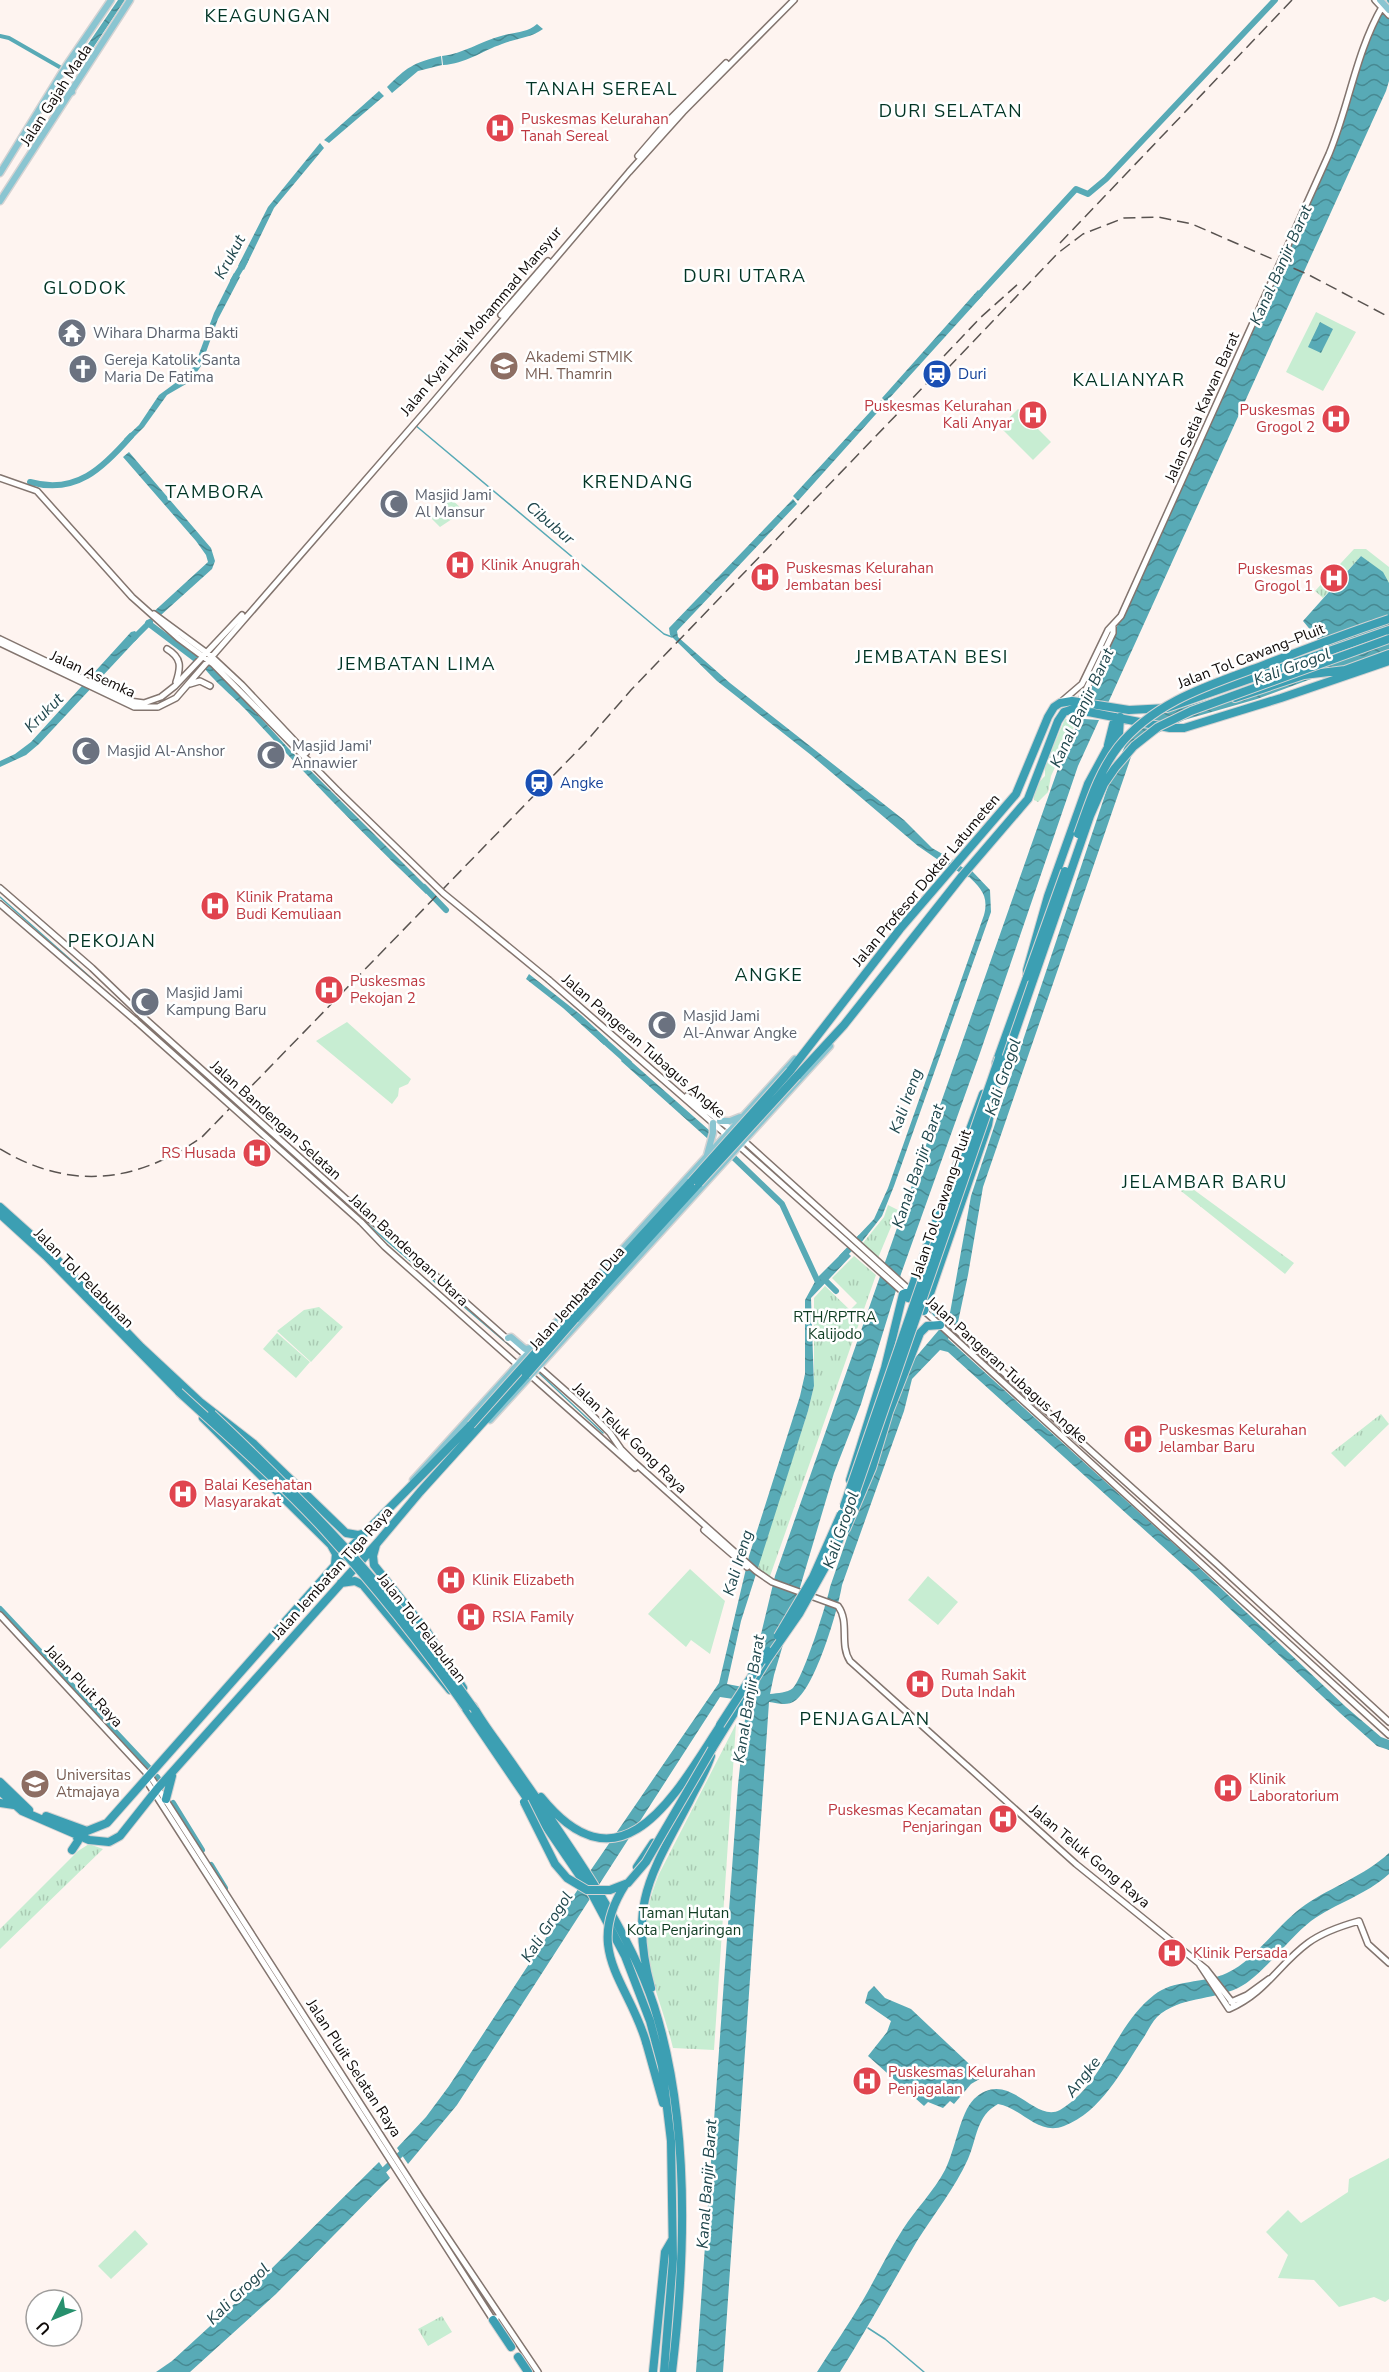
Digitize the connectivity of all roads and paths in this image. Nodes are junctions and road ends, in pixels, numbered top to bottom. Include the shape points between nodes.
1 (111, 0) edge
2 (130, 0) edge
3 (792, 0) edge
4 (1375, 0) edge
5 (1385, 0) edge
6 (1384, 6) edge
7 (1389, 15) edge
8 (57, 80) junction
9 (72, 91) junction
10 (0, 173) edge
11 (0, 201) edge
12 (0, 478) edge
13 (137, 602) junction
14 (143, 616) dead end
15 (1389, 619) edge
16 (1113, 627) junction
17 (1389, 628) edge
18 (1389, 639) edge
19 (0, 641) edge
20 (167, 649) dead end
21 (1389, 654) edge
22 (207, 657) junction
23 (1389, 661) edge
24 (189, 684) junction
25 (208, 684) dead end
26 (175, 686) junction
27 (1220, 700) junction
28 (1060, 704) junction
29 (1080, 705) junction
30 (1107, 711) junction
31 (1121, 717) junction
32 (1022, 776) junction
33 (1037, 780) junction
34 (1016, 794) junction
35 (1028, 799) junction
36 (964, 876) junction
37 (0, 888) edge
38 (0, 904) edge
39 (1027, 977) junction
40 (815, 1038) junction
41 (999, 1058) junction
42 (794, 1073) junction
43 (993, 1095) junction
44 (745, 1114) junction
45 (717, 1122) junction
46 (757, 1127) junction
47 (725, 1137) junction
48 (740, 1146) junction
49 (731, 1156) joint
50 (705, 1157) junction
51 (0, 1201) edge
52 (814, 1203) junction
53 (0, 1207) edge
54 (809, 1209) junction
55 (0, 1214) edge
56 (25, 1229) junction
57 (931, 1287) junction
58 (905, 1290) junction
59 (925, 1307) junction
60 (936, 1312) junction
61 (475, 1317) junction
62 (942, 1324) junction
63 (508, 1338) junction
64 (531, 1348) junction
65 (521, 1359) junction
66 (536, 1372) junction
67 (1011, 1379) junction
68 (179, 1392) junction
69 (1019, 1396) junction
70 (1034, 1400) junction
71 (1028, 1405) junction
72 (212, 1414) junction
73 (473, 1428) junction
74 (615, 1447) junction
75 (1117, 1474) junction
76 (1111, 1480) junction
77 (408, 1488) junction
78 (413, 1502) junction
79 (844, 1506) junction
80 (366, 1532) junction
81 (376, 1545) junction
82 (837, 1546) junction
83 (331, 1571) junction
84 (341, 1583) junction
85 (0, 1615) edge
86 (466, 1708) junction
87 (475, 1710) junction
88 (1389, 1722) edge
89 (720, 1725) junction
90 (1389, 1735) edge
91 (712, 1749) junction
92 (500, 1759) junction
93 (513, 1764) junction
94 (174, 1771) junction
95 (148, 1778) junction
96 (0, 1782) edge
97 (157, 1790) junction
98 (0, 1791) edge
99 (166, 1799) junction
100 (0, 1803) edge
101 (14, 1806) junction
102 (76, 1834) junction
103 (189, 1842) junction
104 (72, 1850) dead end
105 (1389, 1963) edge
106 (654, 2008) junction
107 (672, 2155) junction
108 (672, 2240) junction
109 (669, 2314) junction
110 (496, 2318) junction
111 (511, 2347) dead end
112 (518, 2357) dead end
113 (528, 2372) edge
114 (538, 2372) edge
115 (654, 2372) edge
116 (664, 2372) edge
117 (672, 2372) edge

1 - 8 main road
2 - 9 main road, Jalan Gajah Mada
3 - 22 main road, Jalan Kyai Haji Mohammad Mansyur via 681,110
4 - 6 main road
5 - 6 main road
6 - 7 main road
6 - 16 main road, Jalan Setia Kawan Barat via 1364,43 1329,154
8 - 9 main road via 60,92 67,95
8 - 10 main road
9 - 11 main road, Jalan Gajah Mada
12 - 13 main road via 37,491
13 - 14 main road
13 - 22 main road, Jalan Pangeran Tubagus Angke
15 - 39 highway, Jalan Tol Cawang–Pluit, bridge via 1195,691 1168,703 1140,723 1112,755 1096,786
16 - 28 main road, Jalan Setia Kawan Barat via 1082,684
16 - 29 main road, Jalan Setia Kawan Barat
17 - 30 highway via 1167,708
18 - 27 highway, Jalan Tol Cawang–Pluit, bridge
19 - 24 main road, Jalan Asemka via 134,707 163,706
19 - 26 main road, Jalan Asemka via 136,703 155,700
20 - 26 main road via 176,654 181,667
21 - 27 highway, bridge via 1345,670 1304,675
22 - 24 main road, Jalan Asemka
22 - 26 main road, Jalan Asemka
22 - 45 main road, Jalan Pangeran Tubagus Angke, bridge via 443,893
23 - 31 highway, bridge via 1195,725 1170,728
24 - 25 main road
27 - 43 highway, Jalan Tol Cawang–Pluit, bridge via 1151,732 1124,756 1104,784
28 - 29 highway
28 - 32 highway, Jalan Profesor Dokter Latumeten via 1050,713
29 - 30 highway
29 - 33 highway, Jalan Profesor Dokter Latumeten via 1061,715
30 - 31 highway
31 - 39 highway, bridge via 1119,734 1088,784 1048,896
32 - 33 highway via 1032,784
32 - 34 highway, Jalan Profesor Dokter Latumeten
33 - 35 highway, Jalan Profesor Dokter Latumeten
34 - 35 highway via 1027,791
34 - 40 highway, Jalan Profesor Dokter Latumeten via 900,929
35 - 36 highway, Jalan Profesor Dokter Latumeten
36 - 42 highway, Jalan Profesor Dokter Latumeten via 858,1007 808,1064
36 - 46 main road, Jalan Profesor Dokter Latumeten via 854,1018
37 - 61 main road, Jalan Bandengan Selatan, bridge via 384,1230
38 - 61 main road, Jalan Bandengan Utara, bridge via 386,1247
39 - 41 highway, Jalan Tol Cawang–Pluit
40 - 42 highway
40 - 44 main road, Jalan Profesor Dokter Latumeten
41 - 58 highway, bridge via 969,1128 915,1279
41 - 79 highway, Jalan Tol Cawang–Pluit, bridge
42 - 73 highway, Jalan Jembatan Dua, bridge
43 - 57 highway, bridge via 988,1125
43 - 82 highway, Jalan Tol Cawang–Pluit, bridge
44 - 45 main road
44 - 46 main road via 746,1126
44 - 47 main road, Jalan Profesor Dokter Latumeten
45 - 47 main road, Jalan Pangeran Tubagus Angke
45 - 50 main road
46 - 48 main road, Jalan Profesor Dokter Latumeten
47 - 48 main road, Jalan Pangeran Tubagus Angke
47 - 50 main road, Jalan Profesor Dokter Latumeten
48 - 49 main road, Jalan Profesor Dokter Latumeten
48 - 52 main road, Jalan Pangeran Tubagus Angke
48 - 54 main road, Jalan Pangeran Tubagus Angke
49 - 66 main road, Jalan Jembatan Tiga Raya
50 - 64 main road, Jalan Jembatan Tiga Raya
51 - 56 highway
52 - 54 main road
52 - 58 main road, Jalan Pangeran Tubagus Angke
53 - 56 highway, Jalan Tol Pelabuhan
54 - 58 main road, Jalan Pangeran Tubagus Angke via 855,1252
55 - 68 highway, Jalan Tol Pelabuhan
56 - 72 highway, Jalan Tol Pelabuhan
57 - 59 highway
57 - 60 highway via 931,1304
58 - 59 main road, Jalan Pangeran Tubagus Angke
58 - 79 highway, bridge
59 - 60 main road, Jalan Pangeran Tubagus Angke
59 - 62 main road, Jalan Pangeran Tubagus Angke
60 - 62 main road, Jalan Pangeran Tubagus Angke
61 - 63 main road, Jalan Bandengan Selatan
61 - 65 main road, Jalan Bandengan Utara
62 - 67 main road, Jalan Pangeran Tubagus Angke via 956,1329
62 - 69 main road, Jalan Pangeran Tubagus Angke
62 - 82 highway, bridge via 922,1330 889,1412 872,1468
63 - 64 main road via 525,1349
63 - 65 main road, Jalan Bandengan Selatan
64 - 65 main road, Jalan Jembatan Tiga Raya
65 - 66 main road, Jalan Bandengan Selatan
65 - 66 main road, Jalan Bandengan Utara
65 - 77 main road, Jalan Jembatan Tiga Raya
66 - 74 main road, Jalan Teluk Gong Raya
66 - 74 main road, Jalan Teluk Gong Raya via 605,1427
66 - 78 main road, Jalan Jembatan Tiga Raya
67 - 69 main road via 1022,1393
67 - 70 main road, Jalan Pangeran Tubagus Angke
68 - 83 highway, bridge via 334,1549 336,1560
68 - 86 highway, Jalan Tol Pelabuhan, bridge via 323,1529 402,1620
69 - 71 main road, Jalan Pangeran Tubagus Angke
70 - 71 main road via 1029,1399
70 - 75 main road, Jalan Pangeran Tubagus Angke
71 - 76 main road, Jalan Pangeran Tubagus Angke
72 - 80 highway, bridge via 254,1444 346,1533
72 - 87 highway, Jalan Tol Pelabuhan, bridge via 352,1553 422,1635
73 - 77 highway, Jalan Jembatan Dua
73 - 78 highway, Jalan Jembatan Dua
74 - 105 main road, Jalan Teluk Gong Raya via 756,1573 772,1584 838,1609 850,1661 1080,1867 1200,1964 1231,2005 1275,1974 1314,1939 1359,1921 1368,1944
75 - 76 main road
75 - 88 main road, Jalan Pangeran Tubagus Angke
76 - 90 main road, Jalan Pangeran Tubagus Angke
77 - 80 highway, Jalan Jembatan Tiga Raya
78 - 81 highway, Jalan Jembatan Tiga Raya
79 - 89 highway, Jalan Tol Cawang–Pluit, bridge via 797,1606
80 - 83 highway, Jalan Jembatan Tiga Raya
81 - 84 highway, Jalan Jembatan Tiga Raya
81 - 87 highway, bridge via 374,1565 426,1630
82 - 91 highway, Jalan Tol Cawang–Pluit, bridge via 803,1608
83 - 95 highway, Jalan Jembatan Tiga Raya
84 - 86 highway, bridge via 355,1581 363,1586
84 - 94 highway, Jalan Jembatan Tiga Raya
85 - 95 main road, Jalan Pluit Raya
86 - 92 highway, Jalan Tol Pelabuhan
87 - 93 highway, Jalan Tol Pelabuhan
89 - 93 highway via 658,1814 623,1835 600,1837 567,1825
89 - 107 highway, bridge via 616,1900 608,1924 609,1954 646,2042 662,2097
91 - 92 highway, bridge via 646,1862 628,1883 602,1891 580,1888 561,1872
91 - 106 highway, bridge via 646,1890 642,1934
92 - 107 highway, Jalan Tol Pelabuhan, bridge via 584,1882 617,1939 640,1991 659,2056
93 - 106 highway, bridge via 606,1905 632,1953
94 - 97 highway, Jalan Jembatan Tiga Raya
94 - 99 highway
95 - 96 highway via 107,1823 87,1831 30,1810
95 - 97 main road, Jalan Pluit Selatan Raya
97 - 99 main road, Jalan Pluit Selatan Raya
97 - 102 highway via 115,1839 101,1843
97 - 103 main road, Jalan Pluit Selatan Raya
98 - 101 highway
99 - 103 main road, Jalan Pluit Selatan Raya
100 - 101 highway
101 - 102 highway
102 - 104 highway via 78,1839
103 - 110 main road, Jalan Pluit Selatan Raya
106 - 117 highway via 675,2101 680,2163 680,2267
107 - 108 highway
108 - 109 highway
108 - 115 highway via 665,2252
109 - 115 highway
109 - 116 highway
110 - 111 highway
110 - 114 main road, Jalan Pluit Selatan Raya
112 - 113 highway

